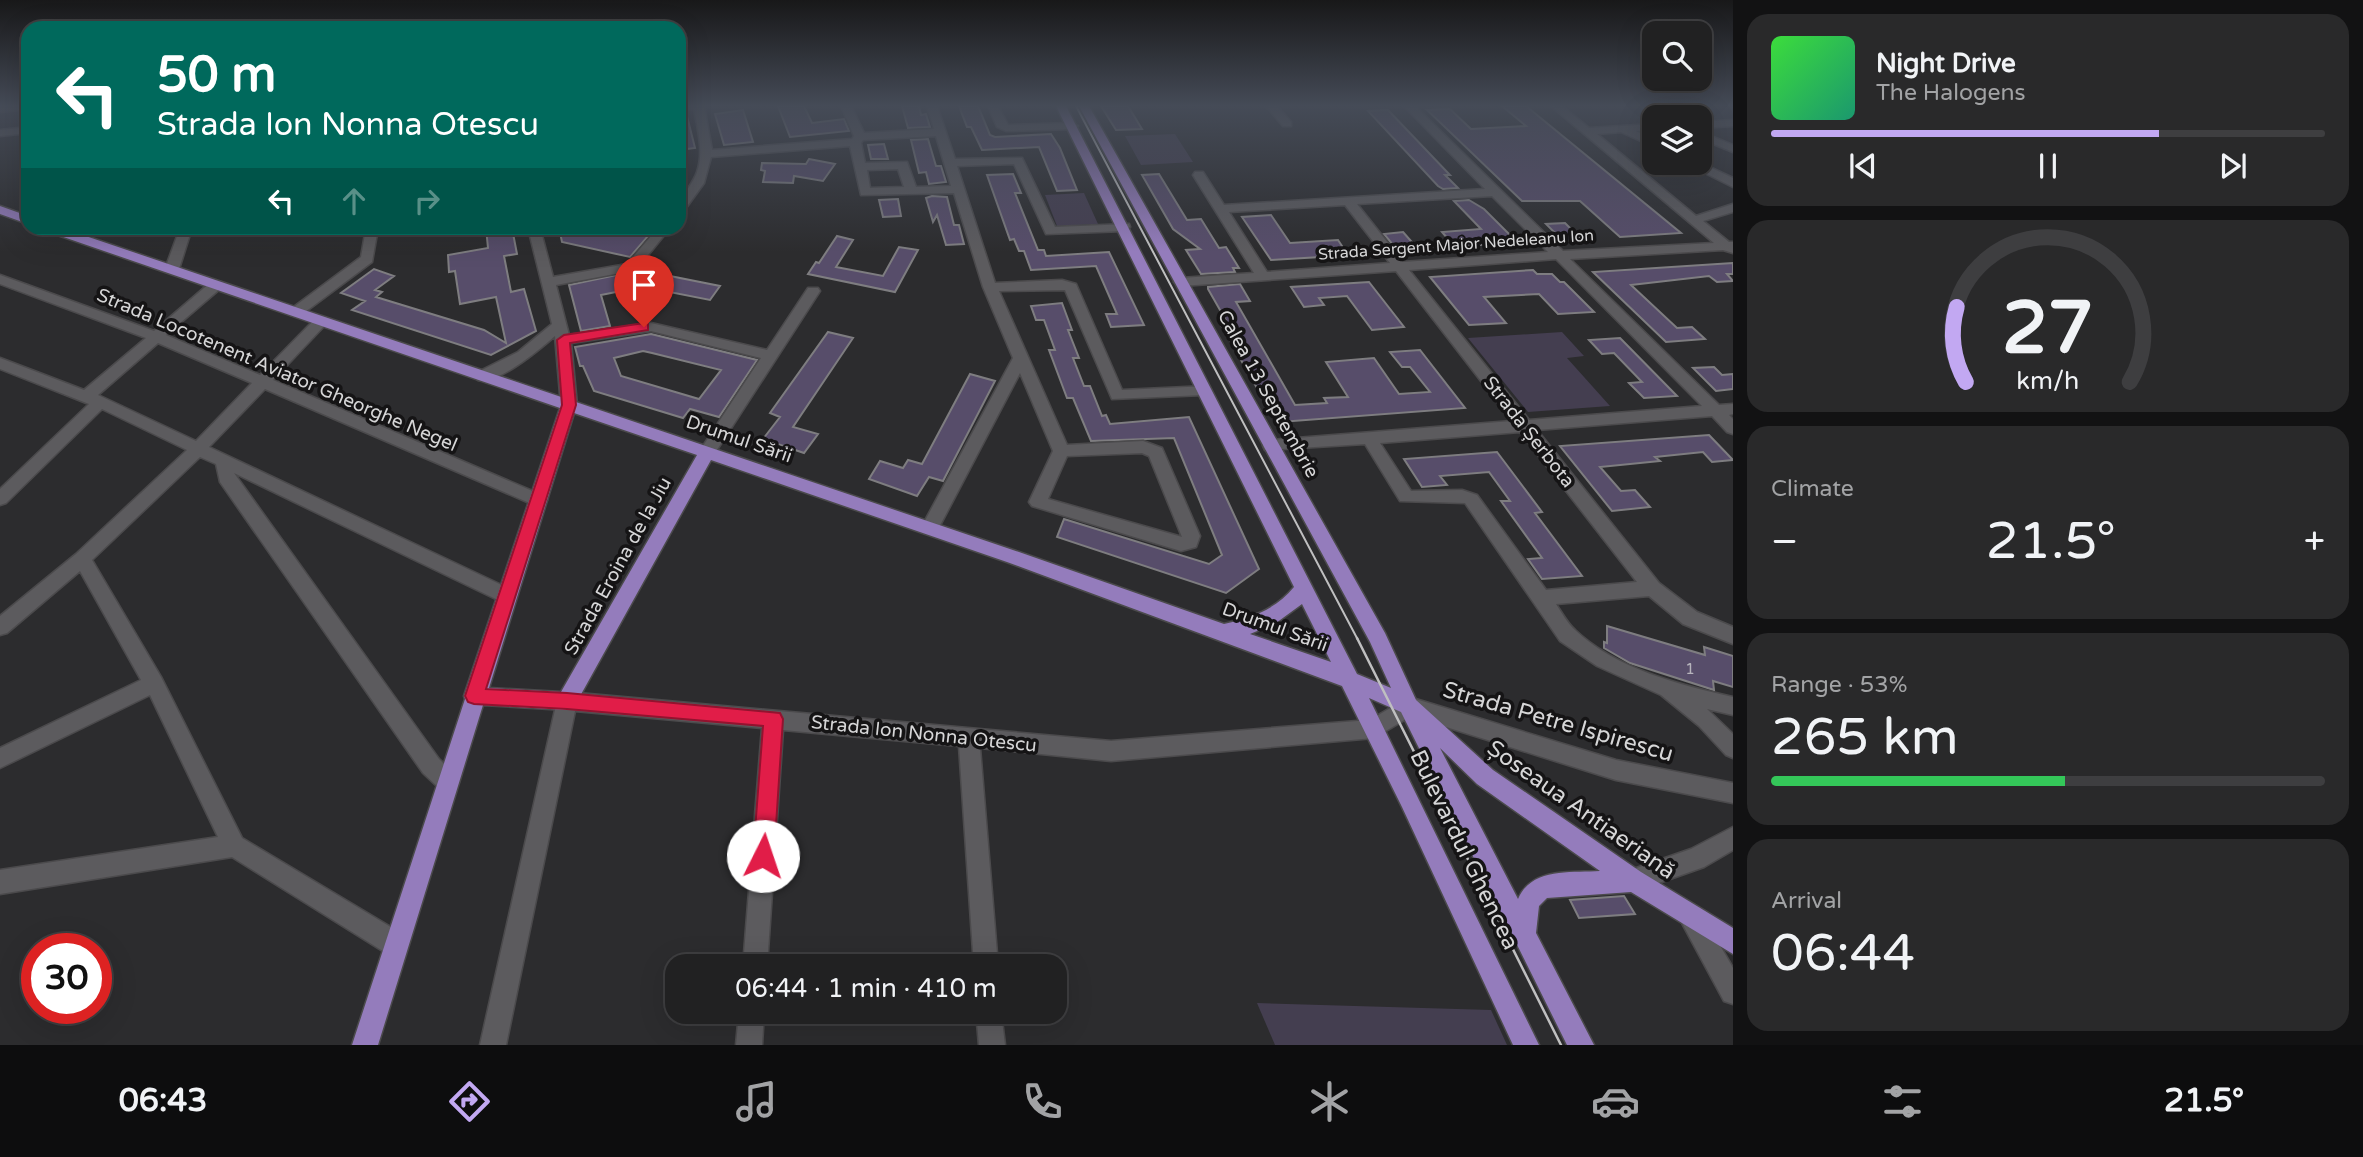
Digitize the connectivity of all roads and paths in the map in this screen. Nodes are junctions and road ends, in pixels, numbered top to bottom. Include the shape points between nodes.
1 (708, 154) edge
2 (858, 155) edge
3 (947, 155) edge
4 (1087, 155) edge
5 (1111, 155) edge
6 (1458, 155) edge
7 (1616, 155) edge
8 (950, 163) junction
9 (859, 167) junction
10 (1712, 173) edge
11 (1199, 175) dead end
12 (1733, 183) edge
13 (686, 185) edge
14 (699, 185) junction
15 (957, 189) junction
16 (911, 190) junction
17 (1496, 192) junction
18 (686, 201) edge
19 (1348, 201) junction
20 (1733, 208) edge
21 (1220, 209) junction
22 (0, 210) edge
23 (21, 218) edge
24 (1695, 220) junction
25 (1124, 227) junction
26 (72, 235) edge
27 (184, 235) edge
28 (371, 235) edge
29 (536, 235) edge
30 (658, 235) edge
31 (1731, 248) edge
32 (1560, 255) junction
33 (1399, 266) junction
34 (173, 269) junction
35 (1262, 276) junction
36 (0, 279) edge
37 (547, 282) junction
38 (1181, 282) junction
39 (216, 285) junction
40 (990, 287) junction
41 (813, 291) dead end
42 (296, 312) junction
43 (321, 321) junction
44 (560, 324) junction
45 (155, 336) junction
46 (564, 340) junction
47 (770, 355) junction
48 (1021, 357) junction
49 (0, 363) edge
50 (483, 376) junction
51 (262, 382) junction
52 (1203, 390) junction
53 (93, 398) junction
54 (569, 405) junction
55 (1733, 409) edge
56 (1715, 410) junction
57 (1525, 426) junction
58 (1733, 428) edge
59 (1369, 439) junction
60 (1271, 446) junction
61 (198, 449) junction
62 (1061, 451) junction
63 (707, 452) junction
64 (223, 463) junction
65 (0, 499) edge
66 (538, 500) junction
67 (930, 528) junction
68 (82, 559) junction
69 (1304, 587) junction
70 (1652, 587) junction
71 (508, 596) junction
72 (1540, 598) junction
73 (0, 627) edge
74 (1223, 632) junction
75 (1733, 636) edge
76 (1350, 679) junction
77 (1656, 682) junction
78 (154, 683) junction
79 (474, 696) junction
80 (567, 701) junction
81 (1409, 706) junction
82 (1733, 706) edge
83 (773, 719) junction
84 (1374, 729) junction
85 (969, 739) junction
86 (1733, 748) edge
87 (0, 758) edge
88 (448, 782) junction
89 (1733, 793) edge
90 (1733, 838) edge
91 (234, 846) junction
92 (1633, 880) junction
93 (0, 882) edge
94 (1690, 917) junction
95 (1525, 936) junction
96 (1733, 942) edge
97 (395, 944) junction
98 (756, 954) edge
99 (985, 954) edge
100 (1733, 992) edge
101 (751, 1024) edge
102 (990, 1024) edge
103 (365, 1045) edge
104 (493, 1045) edge
105 (749, 1045) edge
106 (992, 1045) edge
107 (1526, 1045) edge
108 (1581, 1045) edge

1 - 14 street
2 - 9 street
3 - 8 street
4 - 25 main road
5 - 38 main road, Calea 13 Septembrie
6 - 17 street
7 - 24 street
8 - 15 street
8 - 25 street via 1018,160 1051,231
9 - 16 street via 903,165
9 - 16 street via 865,192
10 - 12 street
11 - 21 street
13 - 14 street
14 - 18 street
15 - 16 street
15 - 40 street
17 - 19 street
17 - 32 street
19 - 21 street
19 - 33 street, Strada Șerbota
20 - 24 street
21 - 35 street
22 - 23 main road
24 - 31 street
25 - 52 main road
26 - 34 main road, Drumul Sării
27 - 34 street
28 - 42 street via 367,260
29 - 37 street
30 - 37 street via 631,267
31 - 32 street, Strada Sergent Major Nedeleanu Ion
32 - 33 street, Strada Sergent Major Nedeleanu Ion
32 - 56 street
33 - 35 street, Strada Sergent Major Nedeleanu Ion
33 - 57 street, Strada Șerbota
34 - 39 main road, Drumul Sării
35 - 38 street, Strada Sergent Major Nedeleanu Ion
36 - 45 street, Strada Locotenent Aviator Gheorghe Negel
37 - 44 street
38 - 60 main road, Calea 13 Septembrie
39 - 42 main road, Drumul Sării
39 - 45 street
40 - 48 street
40 - 52 street via 1071,287 1117,395
41 - 47 street
42 - 43 main road, Drumul Sării
43 - 50 main road, Drumul Sării
43 - 51 street
44 - 46 street
44 - 50 street via 523,355
45 - 51 street, Strada Locotenent Aviator Gheorghe Negel
45 - 53 street
46 - 47 street via 651,327
46 - 54 street
47 - 63 street
48 - 62 street
48 - 67 street
49 - 53 street
50 - 54 main road, Drumul Sării
51 - 61 street
51 - 66 street, Strada Locotenent Aviator Gheorghe Negel
52 - 69 main road
53 - 61 street
53 - 65 street
54 - 63 main road, Drumul Sării
54 - 66 main road
55 - 56 street
56 - 57 street
56 - 58 street
57 - 59 street
57 - 70 street, Strada Șerbota
59 - 60 street
59 - 72 street via 1406,497 1471,499
60 - 81 main road, Calea 13 Septembrie via 1378,639
61 - 64 street
61 - 68 street
62 - 62 street via 1143,447 1156,452 1190,542 1181,544 1038,502
63 - 67 main road, Drumul Sării
63 - 80 main road, Strada Eroina de la Jiu
64 - 71 street
64 - 88 street via 226,478 431,766
66 - 71 main road
67 - 74 main road, Drumul Sării
68 - 73 street
68 - 78 street
69 - 74 main road via 1282,612 1261,623
69 - 76 main road
70 - 72 street
70 - 75 street, Strada Șerbota via 1690,618
71 - 79 main road
72 - 77 street via 1580,646
74 - 76 main road, Drumul Sării
76 - 81 main road, Drumul Sării
76 - 84 main road, Bulevardul Ghencea
77 - 82 street
77 - 86 street via 1706,720
78 - 87 street
78 - 91 street
79 - 80 main road, Strada Ion Nonna Otescu
79 - 88 main road
80 - 83 street, Strada Ion Nonna Otescu
80 - 104 street
81 - 84 street
81 - 89 street, Strada Petre Ispirescu via 1616,770
81 - 92 main road, Șoseaua Antiaeriană via 1477,771
81 - 95 main road, Bulevardul Ghencea
83 - 85 street, Strada Ion Nonna Otescu
83 - 98 street
84 - 85 street, Strada Ion Nonna Otescu via 1111,751
84 - 107 main road, Bulevardul Ghencea
85 - 99 street
88 - 97 main road
90 - 92 street via 1696,859
91 - 93 street
91 - 97 street
92 - 94 main road, Șoseaua Antiaeriană
92 - 95 main road via 1535,890 1528,897
94 - 96 main road, Șoseaua Antiaeriană
94 - 100 street
95 - 108 main road, Bulevardul Ghencea
97 - 103 main road
101 - 105 street
102 - 106 street

